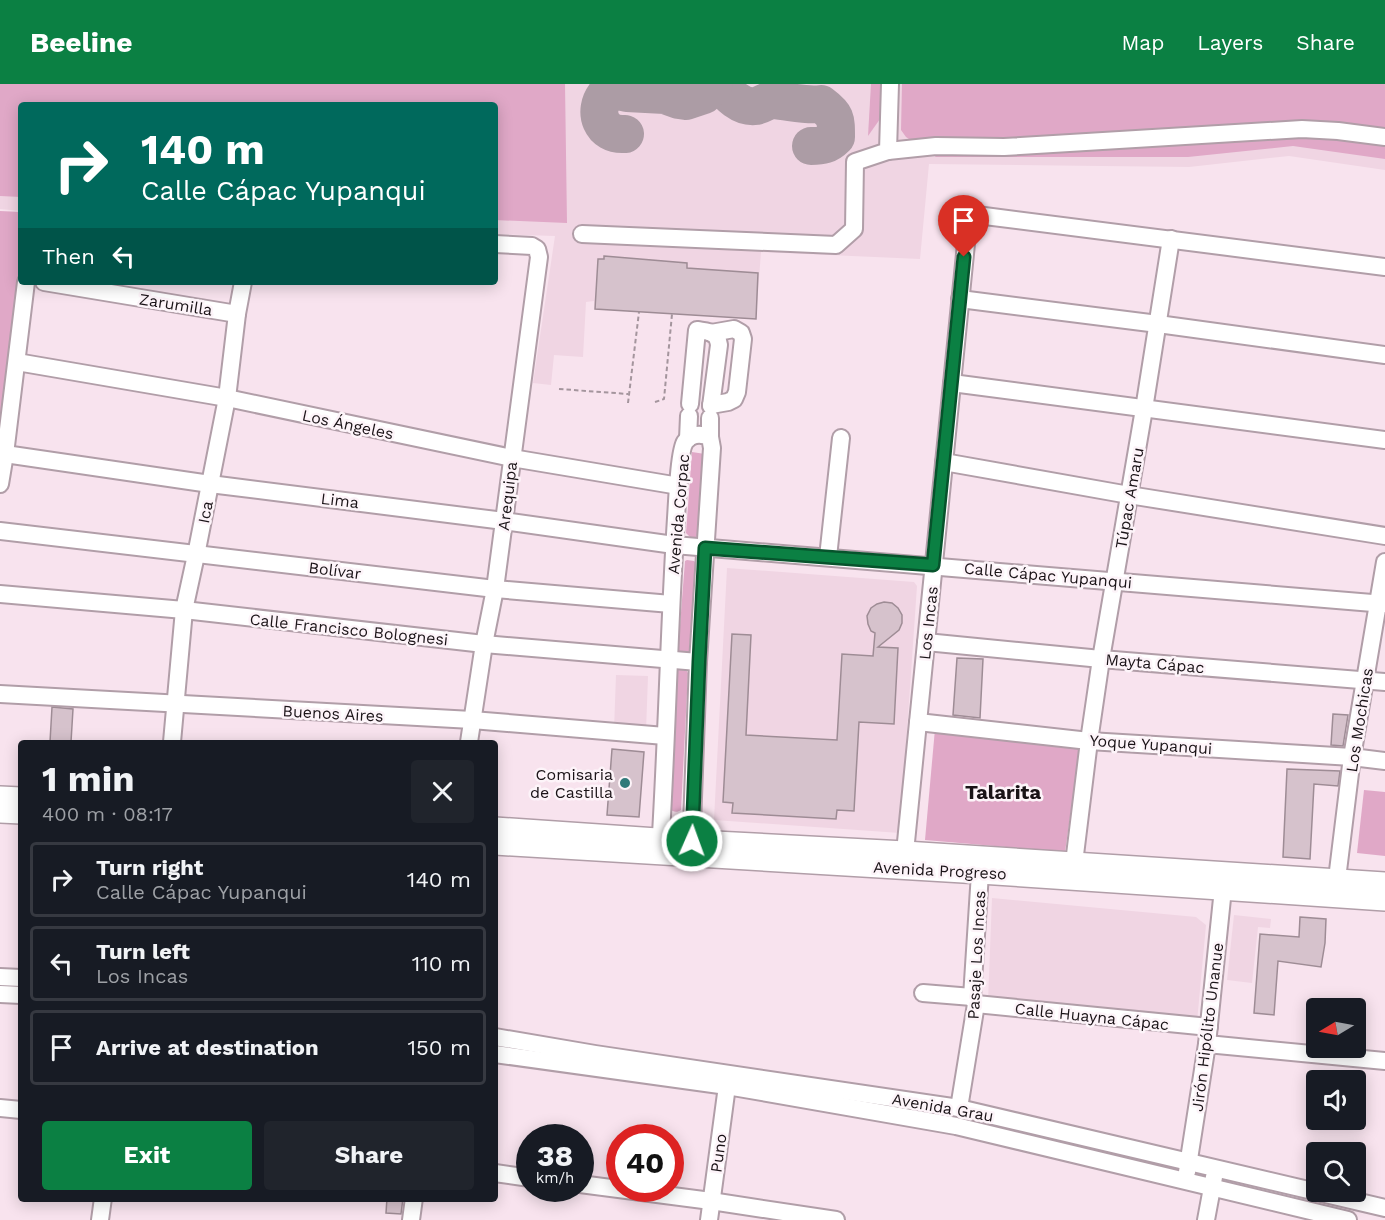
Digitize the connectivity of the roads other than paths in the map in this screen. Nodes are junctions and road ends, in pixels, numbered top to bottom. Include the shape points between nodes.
1 (890, 84) edge
2 (1385, 137) edge
3 (888, 151) junction
4 (582, 234) dead end
5 (1171, 239) junction
6 (498, 244) edge
7 (1385, 267) edge
8 (26, 285) edge
9 (62, 285) edge
10 (242, 285) edge
11 (960, 299) junction
12 (237, 314) junction
13 (1158, 324) junction
14 (711, 333) junction
15 (1385, 355) edge
16 (17, 362) junction
17 (952, 383) junction
18 (227, 398) junction
19 (1144, 409) junction
20 (711, 410) junction
21 (710, 437) junction
22 (841, 438) dead end
23 (688, 439) junction
24 (1385, 440) edge
25 (5, 454) junction
26 (512, 458) junction
27 (944, 462) junction
28 (0, 484) edge
29 (210, 484) junction
30 (678, 486) junction
31 (1129, 495) junction
32 (504, 521) junction
33 (0, 531) edge
34 (1385, 536) edge
35 (674, 545) junction
36 (705, 548) junction
37 (196, 555) junction
38 (828, 557) junction
39 (1385, 562) edge
40 (933, 565) junction
41 (1115, 581) junction
42 (495, 589) junction
43 (0, 594) edge
44 (1381, 603) edge
45 (671, 604) junction
46 (184, 610) junction
47 (926, 642) junction
48 (484, 644) junction
49 (668, 659) junction
50 (1101, 659) junction
51 (699, 662) junction
52 (1365, 681) junction
53 (1385, 682) edge
54 (0, 694) edge
55 (175, 704) junction
56 (472, 720) junction
57 (918, 722) junction
58 (665, 736) junction
59 (172, 740) edge
60 (469, 740) edge
61 (1089, 741) junction
62 (1352, 757) junction
63 (1385, 761) edge
64 (0, 797) edge
65 (18, 798) edge
66 (0, 812) edge
67 (18, 813) edge
68 (498, 828) edge
69 (498, 844) edge
70 (661, 847) junction
71 (691, 848) junction
72 (905, 852) junction
73 (1074, 863) junction
74 (980, 873) junction
75 (1337, 879) junction
76 (1224, 881) junction
77 (1385, 883) edge
78 (1385, 900) edge
79 (0, 977) edge
80 (18, 978) edge
81 (923, 993) dead end
82 (0, 994) edge
83 (18, 995) edge
84 (974, 1000) junction
85 (1209, 1027) junction
86 (498, 1037) edge
87 (1207, 1044) junction
88 (498, 1054) edge
89 (1385, 1061) edge
90 (727, 1086) junction
91 (0, 1108) edge
92 (959, 1108) junction
93 (18, 1110) edge
94 (1190, 1161) junction
95 (1215, 1167) junction
96 (498, 1173) edge
97 (516, 1176) edge
98 (1186, 1181) junction
99 (594, 1187) edge
100 (1213, 1187) junction
101 (711, 1201) junction
102 (102, 1202) edge
103 (413, 1202) edge
104 (1385, 1208) edge
105 (100, 1220) edge
106 (411, 1220) edge
107 (709, 1220) edge
108 (836, 1220) edge
109 (1206, 1220) edge
110 (1348, 1220) edge

1 - 3 street
2 - 3 street via 1302,129
3 - 4 street via 855,162 854,229 836,245
5 - 7 street
5 - 11 street, Los Incas via 969,214
5 - 13 street, Túpac Amaru
6 - 26 street, Arequipa via 532,246 539,256
8 - 16 street
9 - 12 street, Zarumilla
10 - 12 street, Ica
11 - 13 street
11 - 17 street, Los Incas
12 - 18 street, Ica
13 - 15 street
13 - 19 street, Túpac Amaru
14 - 20 street via 718,337 719,345
14 - 20 street via 734,329 743,339 734,399
14 - 23 street via 697,330
16 - 18 street, Los Ángeles
16 - 25 street
17 - 19 street
17 - 27 street, Los Incas
18 - 26 street, Los Ángeles
18 - 29 street, Ica
19 - 24 street
19 - 31 street, Túpac Amaru
20 - 21 street
21 - 23 street, Avenida Corpac via 698,435
21 - 36 street, Avenida Corpac
22 - 38 street
23 - 30 street, Avenida Corpac via 682,448
25 - 28 street
25 - 29 street, Lima
26 - 30 street, Los Ángeles
26 - 32 street, Arequipa
27 - 31 street
27 - 40 street, Los Incas
29 - 32 street, Lima
29 - 37 street, Ica
30 - 35 street, Avenida Corpac
31 - 34 street
31 - 41 street, Túpac Amaru
32 - 35 street, Lima
32 - 42 street, Arequipa
33 - 37 street, Bolívar
35 - 36 street, Calle Cápac Yupanqui
35 - 45 street, Avenida Corpac
36 - 38 street, Calle Cápac Yupanqui
36 - 51 street, Avenida Corpac
37 - 42 street, Bolívar
37 - 46 street, Ica
38 - 40 street, Calle Cápac Yupanqui
39 - 44 street, Los Mochicas
40 - 41 street, Calle Cápac Yupanqui
40 - 47 street, Los Incas
41 - 44 street, Calle Cápac Yupanqui
41 - 50 street, Túpac Amaru
42 - 45 street, Bolívar
42 - 48 street, Arequipa
43 - 46 street, Calle Francisco Bolognesi
44 - 52 street, Los Mochicas
45 - 49 street, Avenida Corpac
46 - 48 street, Calle Francisco Bolognesi
46 - 55 street, Ica
47 - 50 street, Mayta Cápac
47 - 57 street, Los Incas
48 - 49 street, Calle Francisco Bolognesi
48 - 56 street, Arequipa
49 - 51 street, Calle Francisco Bolognesi
49 - 58 street, Avenida Corpac
50 - 52 street, Mayta Cápac
50 - 61 street, Túpac Amaru
51 - 71 street, Avenida Corpac
52 - 53 street, Mayta Cápac
52 - 62 street, Los Mochicas
54 - 55 street, Buenos Aires
55 - 56 street, Buenos Aires
55 - 59 street, Ica
56 - 58 street, Buenos Aires
56 - 60 street, Arequipa
57 - 61 street, Yoque Yupanqui
57 - 72 street, Los Incas
58 - 70 street, Avenida Corpac
61 - 62 street, Yoque Yupanqui
61 - 73 street, Túpac Amaru
62 - 63 street, Yoque Yupanqui
62 - 75 street, Los Mochicas
64 - 65 main road
66 - 67 main road
68 - 70 main road, Avenida Progreso
69 - 70 main road, Avenida Progreso
70 - 71 main road, Avenida Progreso
71 - 72 main road, Avenida Progreso
71 - 74 main road, Avenida Progreso
72 - 73 main road, Avenida Progreso
73 - 76 main road, Avenida Progreso
74 - 76 main road, Avenida Progreso
74 - 84 street, Pasaje Los Incas
75 - 76 main road, Avenida Progreso
75 - 77 main road, Avenida Progreso
76 - 78 main road, Avenida Progreso
76 - 85 street, Jirón Hipólito Unanue
79 - 80 street
81 - 84 street, Calle Huayna Cápac
82 - 83 street
84 - 85 street, Calle Huayna Cápac
84 - 92 street, Pasaje Los Incas
85 - 87 street, Jirón Hipólito Unanue
86 - 92 street, Avenida Grau
87 - 89 street
87 - 94 street, Jirón Hipólito Unanue
88 - 90 street, Avenida Grau
90 - 98 street, Avenida Grau via 956,1126
90 - 101 street, Puno
91 - 93 street
92 - 94 street, Avenida Grau
94 - 95 street, Avenida Grau
94 - 98 street, Jirón Hipólito Unanue
95 - 100 street
95 - 104 street, Avenida Grau
96 - 97 street
98 - 100 street, Avenida Grau
99 - 101 street
100 - 109 street
100 - 110 street, Avenida Grau
101 - 107 street, Puno
101 - 108 street
102 - 105 street
103 - 106 street

